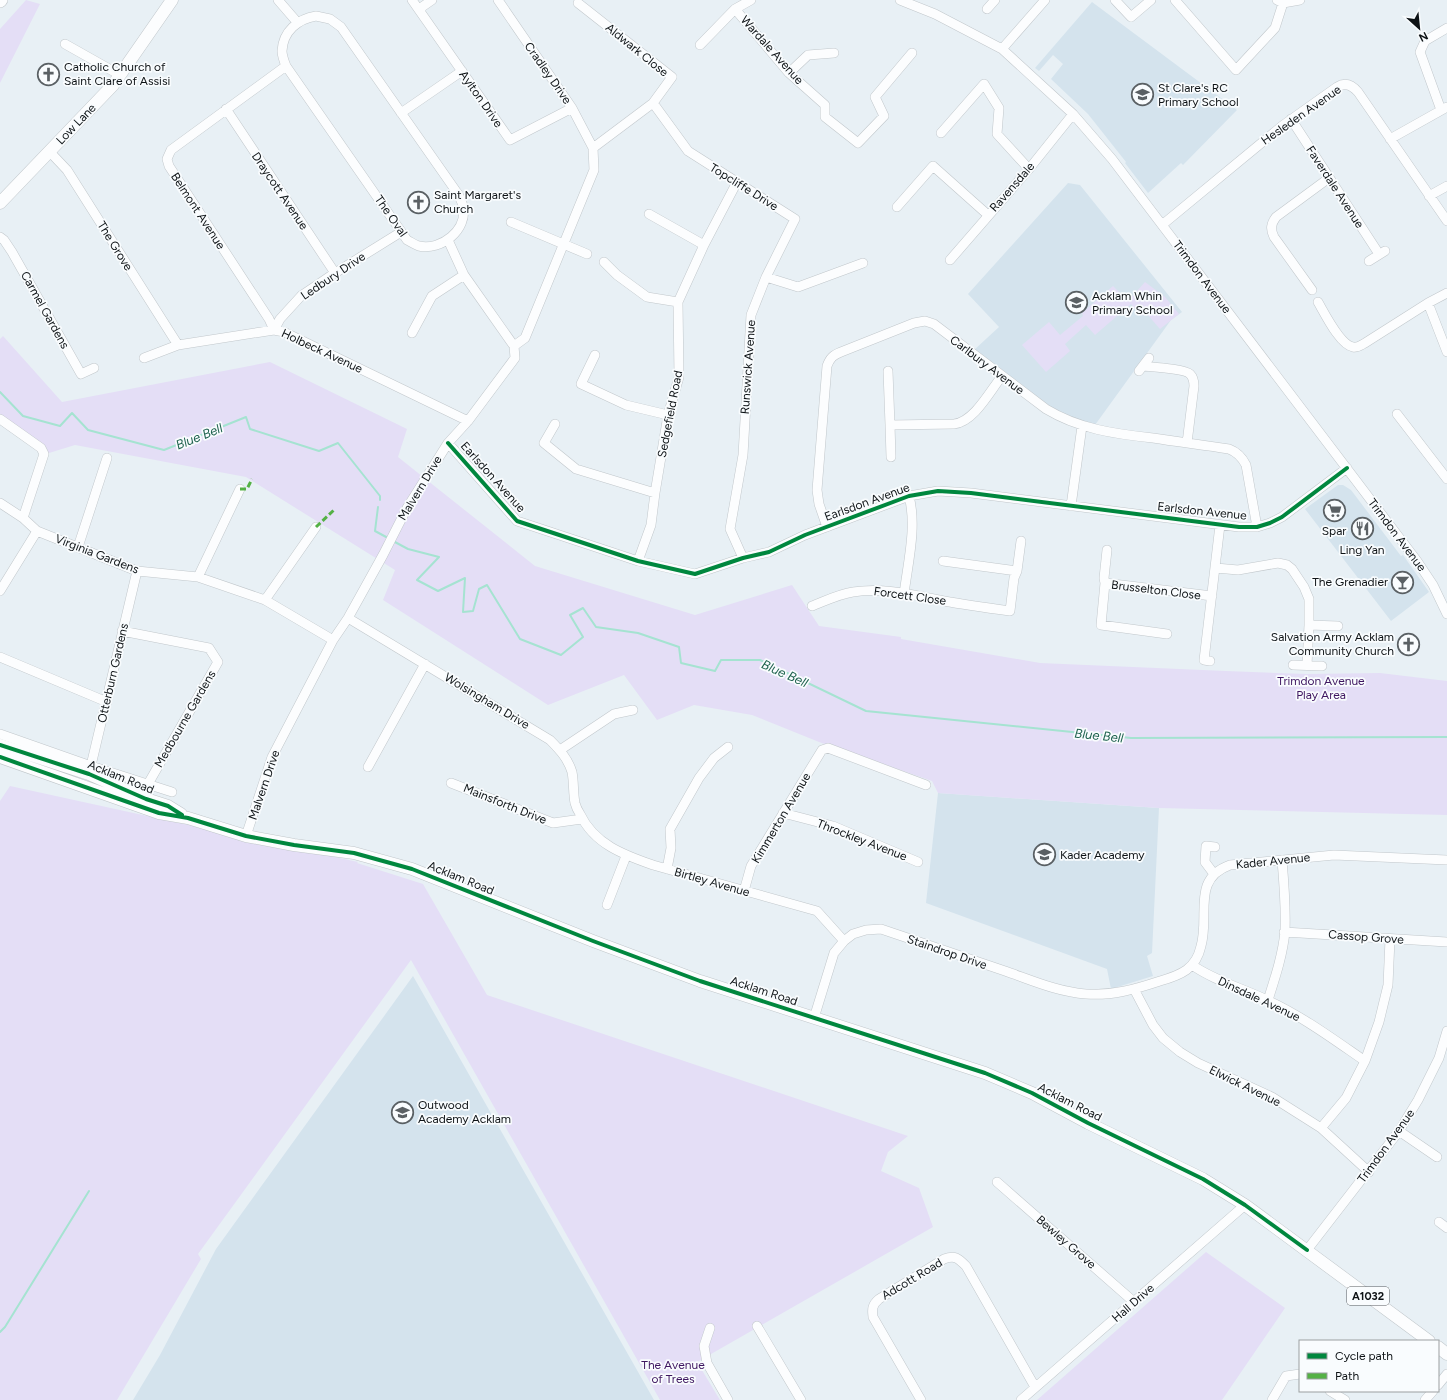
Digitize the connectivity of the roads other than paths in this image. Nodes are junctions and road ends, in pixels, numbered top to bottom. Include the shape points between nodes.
1 (172, 0) edge
2 (278, 0) edge
3 (412, 0) edge
4 (432, 0) edge
5 (498, 0) edge
6 (751, 0) edge
7 (900, 0) edge
8 (995, 0) edge
9 (1045, 0) edge
10 (1114, 0) edge
11 (1151, 0) edge
12 (1175, 0) edge
13 (1300, 0) edge
14 (1280, 2) edge
15 (578, 3) dead end
16 (419, 9) junction
17 (735, 9) junction
18 (986, 9) dead end
19 (298, 22) junction
20 (1447, 28) edge
21 (65, 44) dead end
22 (700, 45) dead end
23 (1002, 48) junction
24 (834, 53) dead end
25 (912, 53) dead end
26 (286, 66) junction
27 (462, 71) junction
28 (789, 73) junction
29 (120, 75) junction
30 (654, 103) junction
31 (572, 108) junction
32 (226, 109) junction
33 (1444, 109) edge
34 (401, 113) junction
35 (1073, 114) junction
36 (1291, 119) junction
37 (941, 133) dead end
38 (1390, 139) junction
39 (593, 148) junction
40 (49, 151) junction
41 (1029, 169) junction
42 (1329, 178) junction
43 (738, 182) junction
44 (1447, 186) edge
45 (1429, 196) junction
46 (0, 203) edge
47 (898, 207) dead end
48 (649, 214) dead end
49 (988, 215) junction
50 (1447, 221) edge
51 (511, 222) dead end
52 (1162, 225) junction
53 (401, 232) junction
54 (0, 237) edge
55 (448, 240) junction
56 (565, 244) junction
57 (704, 245) junction
58 (587, 254) dead end
59 (950, 260) dead end
60 (1369, 261) dead end
61 (604, 262) dead end
62 (863, 263) dead end
63 (335, 273) junction
64 (464, 275) junction
65 (766, 277) junction
66 (1313, 290) dead end
67 (1447, 293) edge
68 (678, 302) junction
69 (1318, 302) dead end
70 (1428, 303) junction
71 (274, 330) junction
72 (412, 333) dead end
73 (178, 344) junction
74 (514, 346) junction
75 (1447, 352) edge
76 (595, 355) dead end
77 (144, 358) dead end
78 (1144, 365) dead end
79 (94, 368) dead end
80 (888, 371) dead end
81 (1002, 376) junction
82 (1397, 414) dead end
83 (668, 415) junction
84 (0, 419) edge
85 (468, 421) junction
86 (1416, 422) dead end
87 (555, 424) dead end
88 (890, 425) junction
89 (1082, 426) junction
90 (1408, 428) junction
91 (448, 442) junction
92 (1187, 443) junction
93 (891, 457) dead end
94 (107, 458) dead end
95 (1347, 468) junction
96 (1447, 479) edge
97 (240, 489) dead end
98 (655, 492) junction
99 (909, 496) junction
100 (0, 503) edge
101 (1071, 506) junction
102 (23, 518) junction
103 (1220, 525) junction
104 (827, 527) junction
105 (1257, 527) junction
106 (316, 528) dead end
107 (37, 531) junction
108 (1021, 541) dead end
109 (78, 548) junction
110 (1107, 550) dead end
111 (743, 558) junction
112 (638, 561) junction
113 (943, 561) dead end
114 (1216, 568) junction
115 (1017, 570) junction
116 (137, 571) junction
117 (198, 577) junction
118 (1105, 583) junction
119 (0, 591) edge
120 (904, 594) junction
121 (1212, 596) junction
122 (265, 600) junction
123 (812, 606) dead end
124 (1447, 614) edge
125 (348, 618) junction
126 (1309, 625) junction
127 (1338, 626) dead end
128 (1163, 630) dead end
129 (122, 631) junction
130 (333, 640) junction
131 (0, 657) edge
132 (1204, 660) dead end
133 (425, 664) junction
134 (1293, 665) dead end
135 (1307, 666) junction
136 (1322, 666) dead end
137 (107, 702) junction
138 (633, 710) dead end
139 (0, 734) edge
140 (0, 745) edge
141 (728, 747) dead end
142 (560, 750) junction
143 (0, 757) edge
144 (368, 768) dead end
145 (90, 770) junction
146 (451, 782) dead end
147 (148, 784) junction
148 (926, 785) dead end
149 (172, 792) dead end
150 (783, 813) junction
151 (188, 818) junction
152 (582, 819) junction
153 (246, 836) junction
154 (1215, 846) dead end
155 (626, 856) junction
156 (1282, 860) junction
157 (1447, 860) edge
158 (918, 862) dead end
159 (667, 869) junction
160 (1214, 874) junction
161 (744, 891) junction
162 (607, 904) dead end
163 (1284, 932) junction
164 (1390, 939) junction
165 (844, 941) junction
166 (1447, 942) edge
167 (1192, 965) junction
168 (1134, 989) junction
169 (1268, 1000) junction
170 (814, 1018) junction
171 (1447, 1031) edge
172 (1365, 1061) junction
173 (1321, 1128) junction
174 (1399, 1131) junction
175 (1437, 1157) dead end
176 (1369, 1172) junction
177 (997, 1182) dead end
178 (1245, 1205) junction
179 (1307, 1250) junction
180 (1134, 1302) junction
181 (758, 1326) dead end
182 (710, 1328) dead end
183 (1428, 1340) edge
184 (1439, 1348) edge
185 (1447, 1354) edge
186 (1299, 1374) edge
187 (1447, 1374) edge
188 (1439, 1384) edge
189 (1035, 1387) junction
190 (1332, 1392) edge
191 (1432, 1392) edge
192 (728, 1400) edge
193 (800, 1400) edge
194 (921, 1400) edge
195 (1021, 1400) edge
196 (1272, 1400) edge
197 (1344, 1400) edge
198 (1425, 1400) edge

1 - 29 main road, Low Lane
2 - 19 street
3 - 16 street, Aylton Drive
4 - 16 street
5 - 31 street, Cradley Drive
6 - 17 street
7 - 23 street, Trimdon Avenue via 935,14
8 - 18 street
9 - 23 street
10 - 11 street via 1131,17
12 - 14 street via 1236,70 1275,28
13 - 14 street
15 - 30 street, Aldwark Close via 672,77
16 - 27 street, Aylton Drive
17 - 22 street
17 - 28 street, Wardale Avenue
19 - 26 street, The Oval via 284,38 282,52
19 - 34 street via 306,17 316,16 330,18 341,27
20 - 33 street via 1425,41 1420,52
21 - 29 street
23 - 35 street, Trimdon Avenue
24 - 28 street via 808,55
25 - 28 street, Wardale Avenue via 875,97 884,116 858,143 825,117 825,105
26 - 32 street, Belmont Avenue
26 - 53 street, The Oval
27 - 31 street, Aylton Drive via 510,140
27 - 34 street
29 - 40 main road, Low Lane
30 - 39 street
30 - 43 street, Topcliffe Drive via 688,152
31 - 39 street, Cradley Drive
32 - 63 street, Draycott Avenue
32 - 71 street, Belmont Avenue via 171,150 166,159 265,312
33 - 38 street
34 - 55 street via 458,194 463,207 462,222
35 - 41 street, Ravensdale
35 - 52 street, Trimdon Avenue via 1112,159
36 - 38 street, Hesleden Avenue via 1340,85 1349,85 1358,92
36 - 42 street, Faverdale Avenue
36 - 52 street, Hesleden Avenue
37 - 41 street via 984,84 999,108 997,134
38 - 45 street, Hesleden Avenue
39 - 56 street, Malvern Drive via 594,170
40 - 46 main road, Low Lane
40 - 73 street, The Grove via 67,170
41 - 49 street, Ravensdale
42 - 60 street, Faverdale Avenue via 1382,253
42 - 66 street via 1276,218 1271,228 1274,237
43 - 57 street, Sedgefield Road
43 - 65 street, Topcliffe Drive via 795,218
44 - 45 street
45 - 50 street, Hesleden Avenue
47 - 49 street via 933,166
48 - 57 street
49 - 59 street, Ravensdale
51 - 56 street
52 - 95 street, Trimdon Avenue
53 - 55 street, The Oval via 407,240 419,246 436,246
53 - 63 street, Ledbury Drive
54 - 79 street, Carmel Gardens via 12,252 81,374
55 - 64 street
56 - 58 street
56 - 74 street, Malvern Drive via 525,338
57 - 68 street, Sedgefield Road
61 - 68 street via 647,297
62 - 65 street via 798,287
63 - 71 street, Ledbury Drive via 301,296 280,319
64 - 72 street via 432,296
64 - 74 street
65 - 111 street, Runswick Avenue via 751,315 743,455 730,529
67 - 70 street
68 - 83 street, Sedgefield Road via 680,377
69 - 70 street via 1342,340 1354,347 1365,343
70 - 75 street
71 - 73 street, Holbeck Avenue
71 - 85 street, Holbeck Avenue via 284,332
73 - 77 street, Holbeck Avenue
74 - 85 street, Malvern Drive via 514,358
76 - 83 street via 581,384 626,404
78 - 92 street via 1183,371 1193,377
80 - 88 street via 891,380
81 - 88 street via 964,422
81 - 89 street, Carlbury Avenue via 1050,411
81 - 104 street, Carlbury Avenue via 934,324 925,321 914,323 831,358 827,366 817,490
82 - 90 street
83 - 98 street, Sedgefield Road
84 - 102 street via 41,448 44,454
85 - 91 street, Malvern Drive
86 - 90 street
87 - 98 street via 544,443 576,469
88 - 93 street
89 - 92 street, Carlbury Avenue
89 - 101 street
90 - 96 street
91 - 112 street, Earlsdon Avenue via 517,521
91 - 125 street, Malvern Drive via 407,508
92 - 105 street, Carlbury Avenue via 1229,449 1240,455 1248,472
94 - 109 street
95 - 105 street, Earlsdon Avenue via 1282,517 1270,524
95 - 124 street, Trimdon Avenue via 1426,573
97 - 117 street
98 - 112 street, Sedgefield Road via 651,525
99 - 101 street, Earlsdon Avenue via 953,492
99 - 104 street, Earlsdon Avenue
99 - 120 street via 913,526
100 - 102 street, Virginia Gardens
101 - 103 street, Earlsdon Avenue
102 - 107 street, Virginia Gardens
103 - 105 street, Earlsdon Avenue
103 - 114 street
104 - 111 street, Earlsdon Avenue via 769,552
106 - 122 street
107 - 109 street, Virginia Gardens
107 - 119 street
108 - 115 street
109 - 116 street, Virginia Gardens
110 - 118 street
111 - 112 street, Earlsdon Avenue via 695,574
113 - 115 street
114 - 121 street
114 - 126 street via 1232,570 1278,563 1287,565 1306,593
115 - 120 street, Forcett Close via 1010,611
116 - 117 street, Virginia Gardens
116 - 129 street, Otterburn Gardens
117 - 122 street, Virginia Gardens
118 - 121 street, Brusselton Close
118 - 128 street, Brusselton Close via 1101,625
120 - 123 street, Forcett Close via 875,590 852,592
121 - 132 street
122 - 130 street, Virginia Gardens
125 - 130 street, Malvern Drive
125 - 133 street, Wolsingham Drive
126 - 127 street
126 - 135 street
129 - 137 street, Otterburn Gardens
129 - 147 street, Medbourne Gardens via 209,648 218,662
130 - 153 street, Malvern Drive via 272,757
131 - 137 street
133 - 142 street, Wolsingham Drive via 550,740
133 - 144 street
134 - 135 street
135 - 136 street
137 - 145 street, Otterburn Gardens
138 - 142 street via 614,714
139 - 145 street
140 - 145 main road, Acklam Road / A1032
141 - 159 street via 714,758 699,778 670,829 672,848
142 - 152 street, Wolsingham Drive via 567,758 572,773 575,804
143 - 151 main road, Acklam Road / A1032 via 160,813
145 - 147 street
145 - 151 main road, Acklam Road / A1032
146 - 152 street, Mainsforth Drive via 553,823
147 - 149 street
148 - 150 street, Kimmerton Avenue via 824,748
150 - 158 street, Throckley Avenue via 833,826
150 - 161 street, Kimmerton Avenue via 751,866
151 - 153 main road, Acklam Road / A1032
152 - 155 street, Birtley Avenue via 598,839
153 - 170 main road, Acklam Road / A1032 via 354,853 412,869 692,978
154 - 160 street via 1206,846 1205,862
155 - 159 street, Birtley Avenue
155 - 162 street
156 - 157 street, Kader Avenue via 1334,855
156 - 160 street, Kader Avenue via 1230,865
156 - 163 street via 1286,899
159 - 161 street, Birtley Avenue
160 - 167 street via 1205,888 1202,943
161 - 165 street, Birtley Avenue via 817,911
163 - 164 street, Cassop Grove
163 - 169 street via 1278,968
164 - 166 street, Cassop Grove
164 - 172 street via 1388,985 1379,1022
165 - 168 street, Staindrop Drive via 853,934 882,929 1065,992 1104,994
165 - 170 street, Staindrop Drive via 834,953
167 - 168 street via 1178,975
167 - 169 street, Dinsdale Avenue via 1205,974
168 - 173 street, Elwick Avenue via 1153,1026 1180,1052 1272,1097
169 - 172 street, Dinsdale Avenue via 1307,1021
170 - 178 main road, Acklam Road / A1032 via 986,1073 1032,1093 1203,1179
171 - 174 street, Trimdon Avenue via 1439,1058
172 - 173 street via 1346,1098
173 - 176 street, Elwick Avenue
174 - 175 street
174 - 176 street, Trimdon Avenue
176 - 179 street, Trimdon Avenue
177 - 180 street, Bewley Grove
178 - 179 main road, Acklam Road / A1032
178 - 180 street, Hall Drive
179 - 183 main road, Acklam Road / A1032
180 - 189 street, Hall Drive
181 - 193 street
182 - 192 street via 704,1346 707,1363
184 - 185 main road
186 - 196 street via 1286,1376
187 - 188 street
189 - 194 street, Adcott Road via 966,1266 952,1256 878,1299 872,1310 873,1317
189 - 195 street, Hall Drive
190 - 197 street
191 - 198 street

